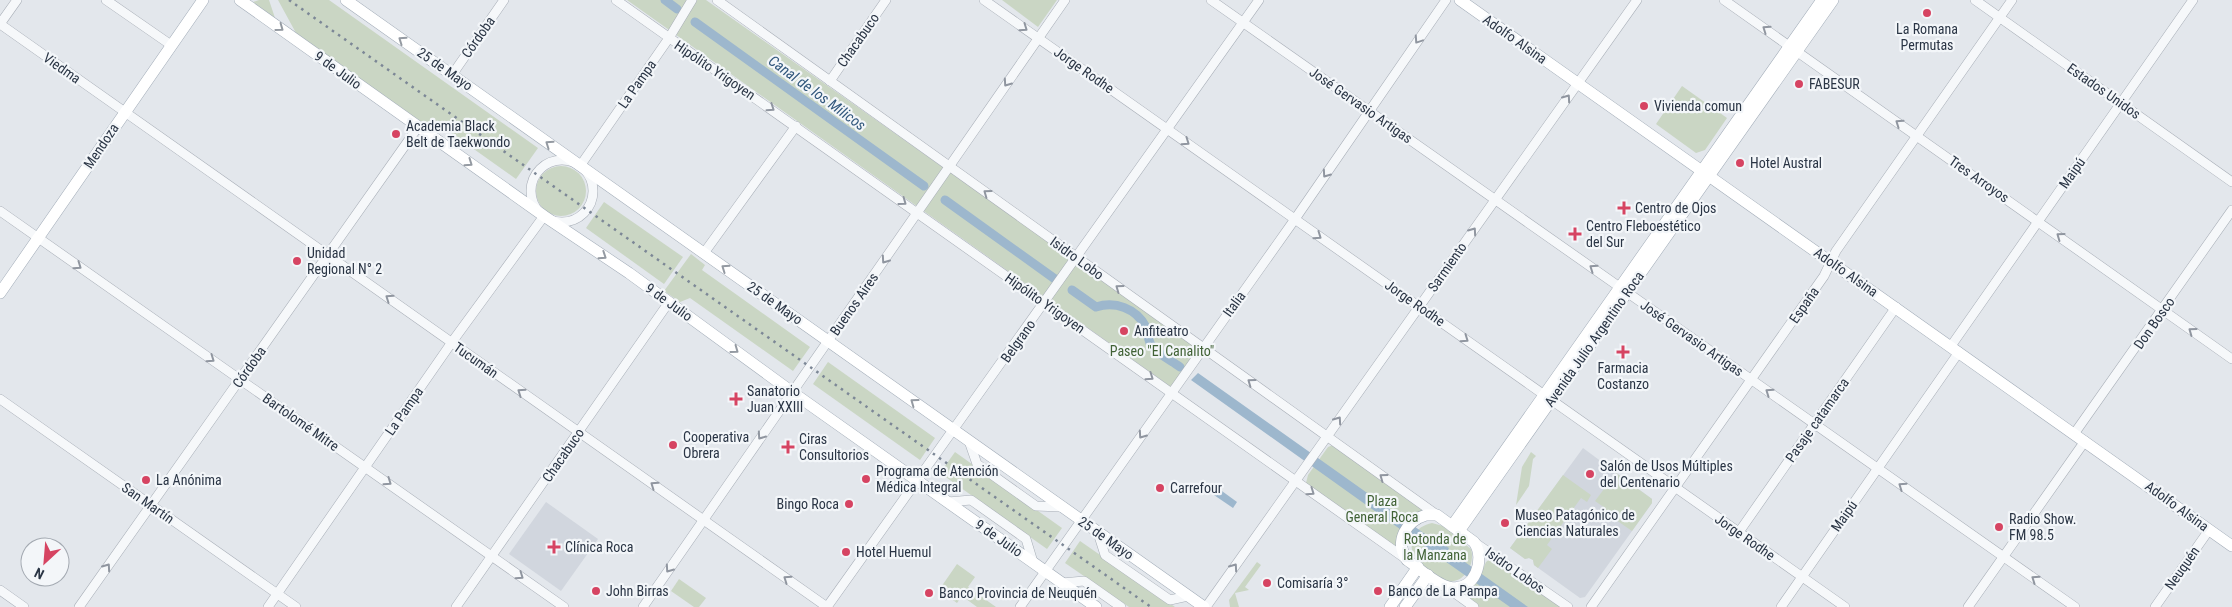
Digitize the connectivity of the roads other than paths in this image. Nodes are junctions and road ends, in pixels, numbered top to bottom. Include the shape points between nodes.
1 (17, 0) edge
2 (106, 0) edge
3 (203, 0) edge
4 (240, 0) edge
5 (346, 0) edge
6 (504, 0) edge
7 (616, 0) edge
8 (692, 0) edge
9 (717, 0) edge
10 (886, 0) edge
11 (984, 0) edge
12 (1065, 0) edge
13 (1211, 0) edge
14 (1259, 0) edge
15 (1446, 0) edge
16 (1460, 0) edge
17 (1637, 0) edge
18 (1724, 0) edge
19 (1822, 0) edge
20 (1833, 0) edge
21 (1975, 0) edge
22 (2012, 0) edge
23 (2193, 0) edge
24 (2000, 18) junction
25 (1243, 22) junction
26 (0, 24) edge
27 (669, 38) junction
28 (1038, 38) junction
29 (171, 46) junction
30 (1793, 48) junction
31 (452, 75) junction
32 (830, 81) junction
33 (1578, 83) junction
34 (2121, 103) junction
35 (1370, 111) junction
36 (125, 112) junction
37 (796, 126) junction
38 (418, 127) junction
39 (1167, 129) junction
40 (1917, 136) junction
41 (580, 166) junction
42 (950, 166) junction
43 (1706, 173) junction
44 (2232, 182) edge
45 (1495, 200) junction
46 (2232, 210) edge
47 (0, 211) edge
48 (918, 212) junction
49 (544, 216) junction
50 (1295, 219) junction
51 (2038, 221) junction
52 (38, 238) junction
53 (704, 253) junction
54 (328, 255) junction
55 (1076, 257) junction
56 (1831, 261) junction
57 (1624, 290) junction
58 (0, 292) edge
59 (669, 302) junction
60 (1044, 302) junction
61 (1419, 307) junction
62 (1896, 308) junction
63 (2164, 310) junction
64 (828, 341) junction
65 (452, 342) junction
66 (1203, 348) junction
67 (1955, 349) junction
68 (2232, 359) edge
69 (240, 379) junction
70 (1752, 380) junction
71 (792, 392) junction
72 (1172, 393) junction
73 (1548, 397) junction
74 (0, 399) edge
75 (1814, 424) junction
76 (954, 431) junction
77 (579, 432) junction
78 (2074, 434) junction
79 (1327, 436) junction
80 (2085, 441) junction
81 (366, 467) junction
82 (1878, 469) junction
83 (1295, 480) junction
84 (918, 481) junction
85 (1676, 488) junction
86 (151, 504) junction
87 (1437, 515) junction
88 (703, 520) junction
89 (1081, 521) junction
90 (1456, 528) junction
91 (2209, 530) junction
92 (1739, 532) junction
93 (1474, 542) junction
94 (2232, 546) edge
95 (492, 556) junction
96 (2004, 557) junction
97 (1407, 560) junction
98 (1418, 568) junction
99 (1046, 571) junction
100 (1428, 575) junction
101 (1802, 577) junction
102 (1062, 583) junction
103 (1443, 585) junction
104 (0, 590) edge
105 (277, 594) junction
106 (24, 607) edge
107 (79, 607) edge
108 (268, 607) edge
109 (296, 607) edge
110 (456, 607) edge
111 (564, 607) edge
112 (643, 607) edge
113 (827, 607) edge
114 (1020, 607) edge
115 (1096, 607) edge
116 (1122, 607) edge
117 (1205, 607) edge
118 (1390, 607) edge
119 (1405, 607) edge
120 (1474, 607) edge
121 (1568, 607) edge
122 (1591, 607) edge
123 (1781, 607) edge
124 (1845, 607) edge
125 (1968, 607) edge
126 (2074, 607) edge
127 (2155, 607) edge

1 - 26 street
2 - 29 street
3 - 29 main road, Mendoza
4 -> 38 main road, 9 de Julio
31 -> 5 main road, 25 de Mayo
6 - 31 street, Córdoba
7 - 27 street, Hipólito Yrigoyen
8 - 27 street, La Pampa
9 - 32 street, Isidro Lobo
10 - 32 street, Chacabuco
11 -> 28 street, Jorge Rodhe
12 - 28 street, Buenos Aires
13 - 25 street, José Gervasio Artigas
14 - 25 street, Belgrano
15 -> 35 street, Italia
16 - 33 main road, Adolfo Alsina
17 - 33 street, Sarmiento
30 -> 18 street, Tres Arroyos
19 - 30 main road, Avenida Julio Argentino Roca
20 - 30 main road, Avenida Julio Argentino Roca
21 - 24 street, Estados Unidos
22 - 24 street, España
23 - 34 street, Maipú
24 - 34 street, Estados Unidos
24 - 40 street, España
25 - 35 street, José Gervasio Artigas
25 - 39 street, Belgrano
26 - 36 street, Viedma
27 -> 37 street, Hipólito Yrigoyen
27 - 41 street, La Pampa
28 - 39 street, Jorge Rodhe
28 -> 42 street, Buenos Aires
29 - 36 main road, Mendoza
40 -> 30 street, Tres Arroyos
30 - 43 main road, Avenida Julio Argentino Roca
41 -> 31 main road, 25 de Mayo
32 - 42 street, Isidro Lobo
33 - 43 main road, Adolfo Alsina
45 -> 33 street, Sarmiento
34 - 44 street, Estados Unidos
34 - 51 street, Maipú
35 - 45 street, José Gervasio Artigas
35 -> 50 street, Italia
36 - 52 main road, Mendoza
36 - 54 street, Tucumán
37 -> 48 street, Hipólito Yrigoyen
37 - 53 street
38 -> 49 main road, 9 de Julio
38 - 54 street, Córdoba
39 -> 50 street, Jorge Rodhe
39 - 55 street, Belgrano
40 - 51 street, Tres Arroyos
40 - 56 street, España
41 - 49 street via 589,176 593,189 587,209 576,218 563,222
41 - 49 street via 568,160 556,160 544,165 536,174 531,186 532,200
41 - 53 main road, 25 de Mayo
42 - 48 street, Buenos Aires
55 -> 42 street, Isidro Lobo
43 - 56 main road, Adolfo Alsina
43 - 57 main road, Avenida Julio Argentino Roca
57 -> 45 street, José Gervasio Artigas
61 -> 45 street, Sarmiento
46 - 63 street, Don Bosco
47 - 52 street, Bartolomé Mitre
48 - 60 street, Hipólito Yrigoyen
48 -> 64 street, Buenos Aires
49 -> 59 main road, 9 de Julio
49 - 65 street, La Pampa
50 -> 61 street, Jorge Rodhe
50 - 66 street, Italia
63 -> 51 street, Tres Arroyos
51 - 67 street, Maipú
52 - 58 main road, Mendoza
52 -> 69 street, Bartolomé Mitre
64 -> 53 main road, 25 de Mayo
65 -> 54 street, Tucumán
54 - 69 street, Córdoba
55 - 60 street, Belgrano
66 -> 55 street, Isidro Lobo
56 - 62 main road, Adolfo Alsina
56 - 70 street, España
57 - 70 street, José Gervasio Artigas
57 - 73 main road, Avenida Julio Argentino Roca
59 -> 71 main road, 9 de Julio
59 - 77 street, Chacabuco
60 -> 72 street, Hipólito Yrigoyen
60 - 76 street, Belgrano
61 -> 73 street, Jorge Rodhe
79 -> 61 street, Sarmiento
62 - 67 main road, Adolfo Alsina
62 - 75 street, Pasaje catamarca
68 -> 63 street, Tres Arroyos
63 - 78 street, Don Bosco
64 - 71 street, Buenos Aires
76 -> 64 main road, 25 de Mayo
77 -> 65 street, Tucumán
65 - 81 street, La Pampa
66 - 72 street, Italia
79 -> 66 street, Isidro Lobo
67 - 78 main road, Adolfo Alsina
67 - 82 street, Maipú
69 - 81 street, Bartolomé Mitre
69 - 86 street, Córdoba
75 -> 70 street, José Gervasio Artigas
70 - 85 street, España
71 - 84 main road, 9 de Julio
71 -> 88 street, Buenos Aires
72 - 83 street, Hipólito Yrigoyen
72 -> 89 street, Italia
73 - 85 street, Jorge Rodhe
73 - 90 main road, Avenida Julio Argentino Roca
74 - 86 street, San Martín
75 - 82 street, José Gervasio Artigas
75 - 92 street, Pasaje catamarca
76 - 84 street, Belgrano
76 - 89 main road, 25 de Mayo
88 -> 77 street, Tucumán
77 - 95 street, Chacabuco
78 - 80 main road, Adolfo Alsina
79 - 83 street, Sarmiento
87 -> 79 street, Isidro Lobo
80 - 91 main road, Adolfo Alsina
80 - 96 street
81 -> 95 street, Bartolomé Mitre
81 - 105 street, La Pampa
96 -> 82 street, José Gervasio Artigas
82 - 101 street, Maipú
83 -> 97 street, Hipólito Yrigoyen
117 -> 83 street, Sarmiento
84 - 99 main road, 9 de Julio
84 - 113 street, Belgrano
85 - 92 street, Jorge Rodhe
85 - 122 street, España
86 - 105 street, San Martín
107 -> 86 street, Córdoba
87 - 90 main road, Isidro Lobos
87 - 97 main road via 1420,516 1406,528 1401,547
88 -> 112 street, Buenos Aires
113 -> 88 street, Tucumán
89 - 99 street, Italia
89 - 117 main road, 25 de Mayo
90 - 93 main road, Isidro Lobos
91 - 94 main road, Adolfo Alsina
91 - 127 street, Neuquén
92 - 101 street, Jorge Rodhe
93 - 103 main road via 1480,557 1473,578 1456,588
93 - 121 street, Isidro Lobos
95 - 110 street, Chacabuco
95 -> 111 street, Bartolomé Mitre
96 - 125 street
126 -> 96 street, José Gervasio Artigas
97 - 98 main road, Hipólito Yrigoyen
98 - 100 main road, Hipólito Yrigoyen
98 - 118 main road
99 - 102 main road, 9 de Julio
99 - 114 street, Italia
100 - 103 main road, Hipólito Yrigoyen
100 - 119 main road
101 - 123 street, Maipú
101 - 124 street, Jorge Rodhe
102 - 115 main road, 9 de Julio
102 - 116 street via 1084,581
103 - 120 street, Hipólito Yrigoyen
104 - 106 street
105 - 108 street, La Pampa
105 - 109 street, San Martín

